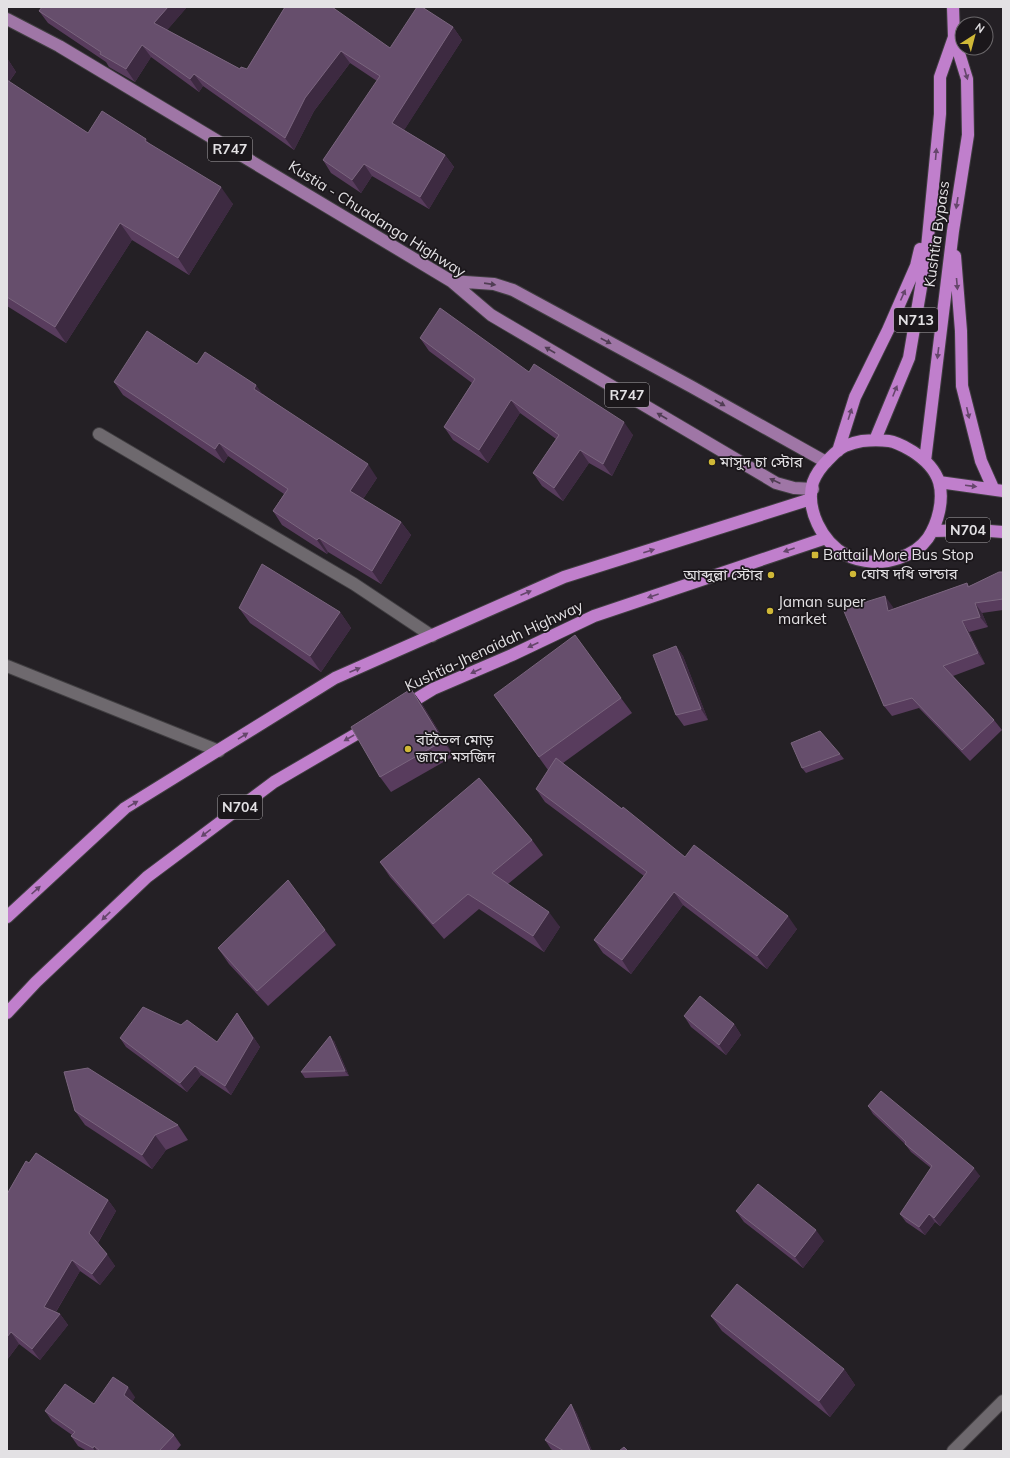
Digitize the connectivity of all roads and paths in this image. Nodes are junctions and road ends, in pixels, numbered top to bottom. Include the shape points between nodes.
1 (953, 7) edge
2 (7, 19) edge
3 (954, 37) joint
4 (960, 56) edge
5 (932, 193) junction
6 (953, 231) junction
7 (451, 281) junction
8 (99, 434) dead end
9 (875, 440) junction
10 (838, 451) junction
11 (925, 461) junction
12 (826, 462) junction
13 (939, 482) junction
14 (998, 489) edge
15 (812, 494) junction
16 (932, 531) junction
17 (1003, 532) edge
18 (826, 538) junction
19 (432, 636) junction
20 (7, 666) edge
21 (394, 712) edge
22 (380, 720) edge
23 (219, 752) junction
24 (7, 917) edge
25 (7, 1013) edge
26 (1003, 1401) edge
27 (953, 1451) edge

1 - 3 highway, Kushtia Bypass / N713
2 - 7 main road, Kustia - Chuadanga Highway / R747 via 59,46
5 -> 3 highway, Kushtia Bypass / N713 via 940,114 940,77
4 -> 6 highway, Kushtia Bypass / N713 via 967,79 968,136
9 -> 5 highway, Kushtia Bypass / N713 via 909,358 926,258
10 -> 5 highway via 855,397 916,266
6 -> 11 highway, Kushtia Bypass / N713
6 -> 14 highway via 961,331 962,386 981,462
7 -> 12 main road via 494,284 514,290
15 -> 7 main road, Kustia - Chuadanga Highway / R747 via 776,482 491,315
8 - 19 street via 354,584
9 - 10 highway via 862,440
9 - 11 highway via 891,441
10 - 12 highway
11 - 13 highway via 931,466
12 - 15 highway via 813,483
13 -> 14 highway
13 - 16 highway via 940,504
15 - 18 highway via 816,518
19 -> 15 highway via 564,577
16 - 17 highway, N704
16 - 18 highway via 924,544 909,555 892,561 874,562 857,559 846,555
18 -> 21 highway, Kushtia-Jhenaidah Highway via 594,616 434,689
23 -> 19 highway via 335,678
20 - 23 street
22 -> 25 highway, N704 via 274,782 147,877 36,982
24 -> 23 highway via 126,808
26 - 27 street

